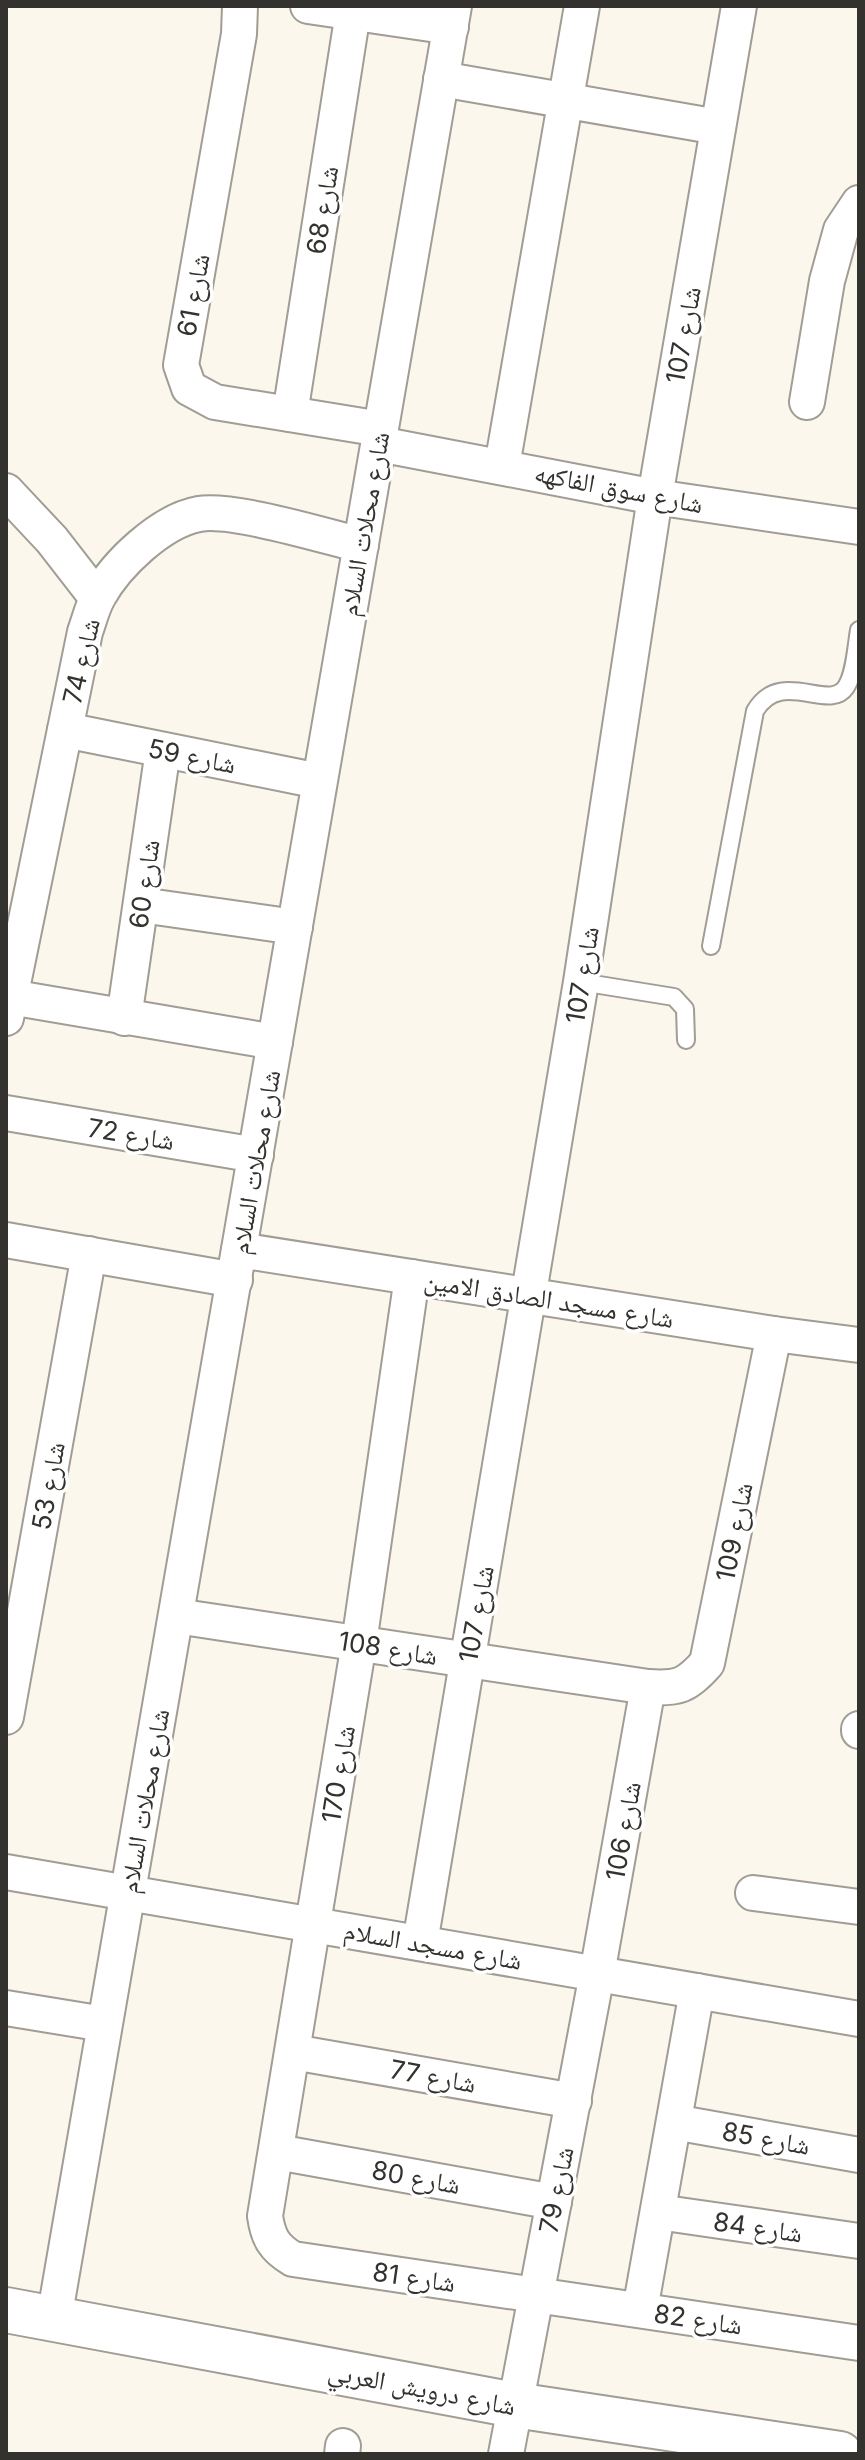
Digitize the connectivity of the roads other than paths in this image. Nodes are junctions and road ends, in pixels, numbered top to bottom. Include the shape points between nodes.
1 (240, 6) edge
2 (308, 6) edge
3 (582, 6) edge
4 (739, 6) edge
5 (353, 8) edge
6 (452, 16) edge
7 (441, 79) junction
8 (565, 101) junction
9 (718, 127) junction
10 (859, 203) edge
11 (807, 402) dead end
12 (290, 414) junction
13 (380, 436) junction
14 (502, 466) junction
15 (6, 491) edge
16 (655, 497) junction
17 (859, 527) edge
18 (361, 545) junction
19 (97, 598) junction
20 (859, 630) edge
21 (65, 730) junction
22 (163, 750) junction
23 (319, 781) junction
24 (141, 905) junction
25 (295, 927) junction
26 (711, 946) dead end
27 (581, 982) junction
28 (8, 1008) edge
29 (124, 1018) junction
30 (686, 1040) dead end
31 (275, 1042) junction
32 (6, 1113) edge
33 (256, 1155) junction
34 (6, 1240) edge
35 (89, 1254) junction
36 (237, 1265) junction
37 (412, 1277) junction
38 (530, 1295) junction
39 (774, 1334) junction
40 (859, 1345) edge
41 (17, 1596) edge
42 (176, 1616) junction
43 (359, 1643) junction
44 (469, 1660) junction
45 (648, 1687) junction
46 (6, 1717) edge
47 (6, 1872) edge
48 (129, 1891) junction
49 (753, 1893) dead end
50 (859, 1907) edge
51 (314, 1923) junction
52 (420, 1943) junction
53 (597, 1974) junction
54 (697, 1991) junction
55 (6, 2008) edge
56 (859, 2019) edge
57 (104, 2024) junction
58 (293, 2052) junction
59 (574, 2101) junction
60 (674, 2122) junction
61 (277, 2152) junction
62 (859, 2155) edge
63 (554, 2202) junction
64 (658, 2212) junction
65 (859, 2241) edge
66 (293, 2259) joint
67 (536, 2295) junction
68 (6, 2310) edge
69 (640, 2310) junction
70 (54, 2319) junction
71 (859, 2343) edge
72 (515, 2405) junction
73 (506, 2454) edge
74 (840, 2454) edge

1 - 12 street, شارع 61 via 181,365 189,388 215,402
2 - 5 street
3 - 8 street
4 - 9 street, شارع 107
5 - 6 street
5 - 12 street, شارع 68
6 - 7 street, شارع محلات السلام
7 - 8 street
7 - 13 street, شارع محلات السلام
8 - 9 street
8 - 14 street
9 - 16 street, شارع 107
10 - 11 street via 841,230 827,281
12 - 13 street, شارع 61
13 - 14 street, شارع سوق الفاكهه
13 - 18 street, شارع محلات السلام
14 - 16 street, شارع سوق الفاكهه
15 - 19 street
16 - 17 street, شارع سوق الفاكهه
16 - 27 street, شارع 107
18 - 19 street, شارع 74 via 236,516 200,514 167,526 144,543
18 - 23 street, شارع محلات السلام
19 - 21 street, شارع 74
20 - 26 lane via 848,685 841,692 772,693 755,711
21 - 22 street, شارع 59
21 - 28 street, شارع 74
22 - 23 street, شارع 59
22 - 24 street, شارع 60
23 - 25 street, شارع محلات السلام
24 - 25 street
24 - 29 street, شارع 60
25 - 31 street, شارع محلات السلام
27 - 30 lane via 674,997 685,1009
27 - 38 street, شارع 107
28 - 29 street
29 - 31 street
31 - 33 street, شارع محلات السلام
32 - 33 street, شارع 72
33 - 36 street, شارع محلات السلام
34 - 35 street
35 - 36 street
35 - 41 street, شارع 53
36 - 37 street, شارع مسجد الصادق الامين
36 - 42 street, شارع محلات السلام
37 - 38 street, شارع مسجد الصادق الامين
37 - 43 street, شارع 170
38 - 39 street, شارع مسجد الصادق الامين
38 - 44 street, شارع 107
39 - 40 street, شارع مسجد الصادق الامين
39 - 45 street, شارع 109 via 707,1663 692,1681
41 - 46 street, شارع 53
42 - 43 street, شارع 108
42 - 48 street, شارع محلات السلام
43 - 44 street, شارع 108
43 - 51 street, شارع 170
44 - 45 street, شارع 108
44 - 52 street, شارع 107
45 - 53 street, شارع 106
47 - 48 street, شارع مسجد السلام
48 - 51 street, شارع مسجد السلام
48 - 57 street, شارع محلات السلام
49 - 50 street
51 - 52 street, شارع مسجد السلام
51 - 58 street, شارع 170
52 - 53 street, شارع مسجد السلام
53 - 54 street, شارع مسجد السلام
53 - 59 street, شارع 79
54 - 56 street, شارع مسجد السلام
54 - 60 street
55 - 57 street
57 - 70 street, شارع محلات السلام
58 - 59 street, شارع 77
58 - 61 street, شارع 170
59 - 63 street, شارع 79
60 - 62 street, شارع 85
60 - 64 street
61 - 63 street, شارع 80
61 - 66 street, شارع 170 via 266,2225 278,2251
63 - 67 street, شارع 79
64 - 65 street, شارع 84
64 - 69 street
66 - 67 street, شارع 81
67 - 69 street, شارع 82
67 - 72 street, شارع 79
68 - 70 street, شارع درويش العربي
69 - 71 street, شارع 82
70 - 72 street, شارع درويش العربي
72 - 73 street, شارع 79
72 - 74 street, شارع درويش العربي

